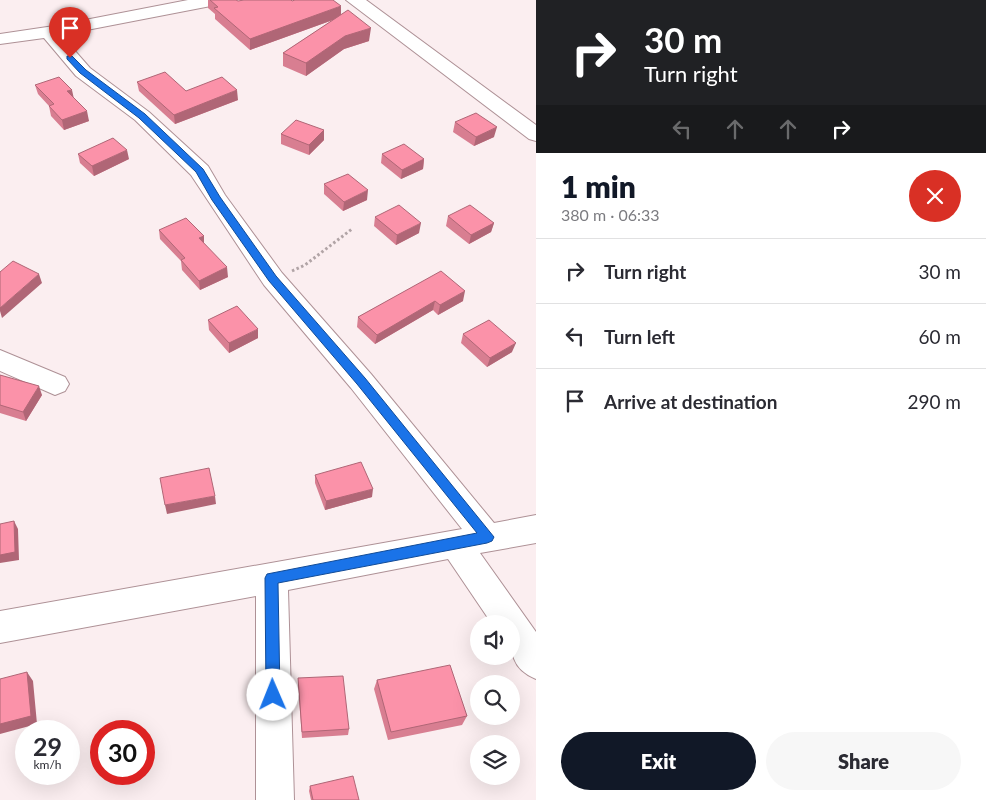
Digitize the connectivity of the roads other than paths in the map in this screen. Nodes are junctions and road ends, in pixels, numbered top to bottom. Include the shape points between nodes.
1 (216, 0) edge
2 (355, 0) edge
3 (176, 3) edge
4 (55, 32) junction
5 (0, 39) edge
6 (536, 135) edge
7 (0, 360) edge
8 (55, 384) dead end
9 (536, 529) edge
10 (487, 537) junction
11 (455, 543) junction
12 (272, 578) junction
13 (505, 615) edge
14 (0, 627) edge
15 (520, 638) edge
16 (536, 662) edge
17 (275, 800) edge

1 - 3 street
2 - 6 street
3 - 4 street
4 - 5 street
4 - 10 street via 51,35 52,40 83,72 142,116 200,171 273,279 361,381
7 - 8 street
9 - 10 street
10 - 11 street
11 - 12 street
11 - 13 street
12 - 14 street
12 - 17 street
15 - 16 street

